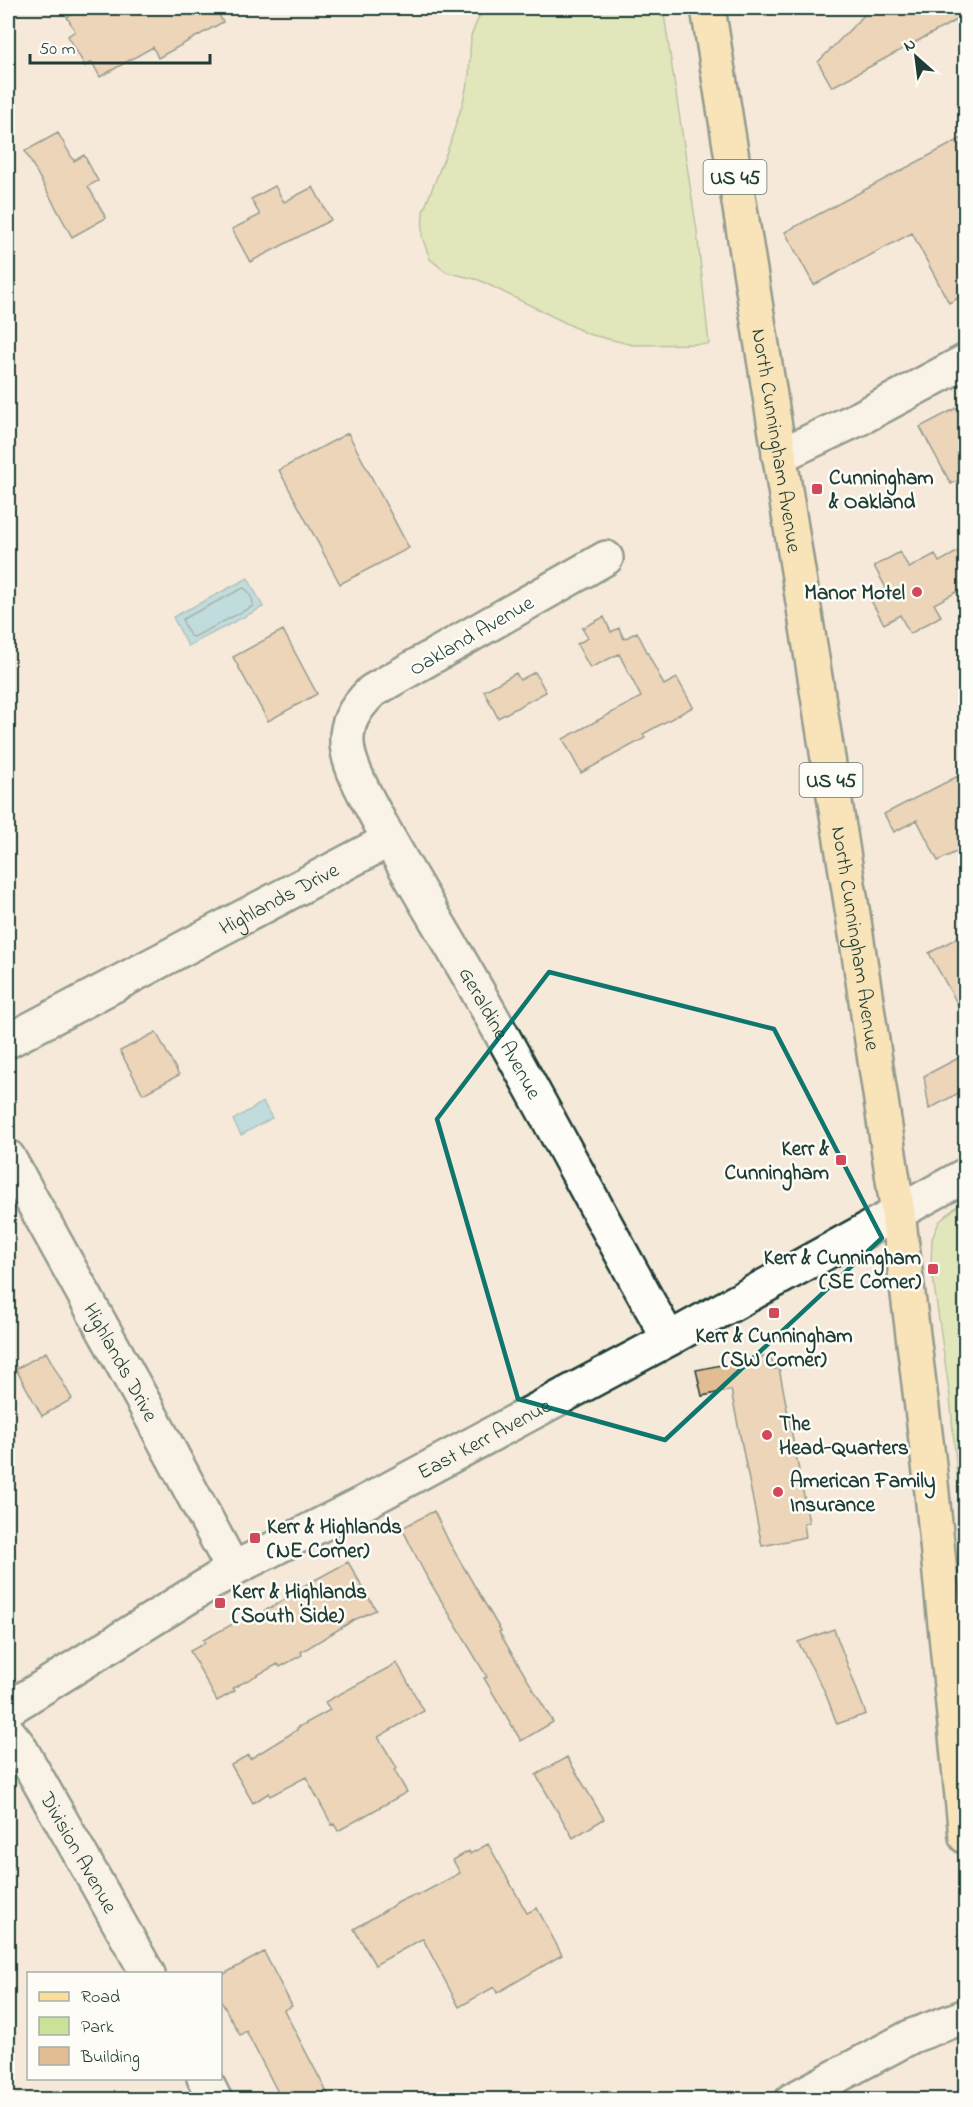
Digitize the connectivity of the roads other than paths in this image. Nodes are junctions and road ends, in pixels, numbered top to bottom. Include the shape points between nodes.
1 (708, 8) edge
2 (966, 361) edge
3 (779, 456) junction
4 (606, 558) dead end
5 (349, 724) joint
6 (389, 840) junction
7 (8, 1041) edge
8 (8, 1157) edge
9 (966, 1175) edge
10 (898, 1213) junction
11 (669, 1339) junction
12 (233, 1569) junction
13 (8, 1709) edge
14 (8, 1732) edge
15 (966, 1837) edge
16 (147, 1972) edge
17 (966, 2016) edge
18 (205, 2080) edge
19 (215, 2100) edge
20 (792, 2100) edge

1 - 3 main road, North Cunningham Avenue / US 45
2 - 3 street via 861,418
3 - 10 main road, North Cunningham Avenue / US 45
4 - 5 street, Oakland Avenue via 372,691 356,707
5 - 6 street, Geraldine Avenue via 348,754
6 - 7 street, Highlands Drive
6 - 11 street, Geraldine Avenue
8 - 12 street, Highlands Drive
9 - 10 street, East Kerr Avenue
10 - 11 street, East Kerr Avenue
10 - 15 main road, North Cunningham Avenue / US 45 via 929,1462
11 - 12 street, East Kerr Avenue
12 - 13 street, East Kerr Avenue
14 - 16 street, Division Avenue
17 - 20 street via 912,2036
18 - 19 street

